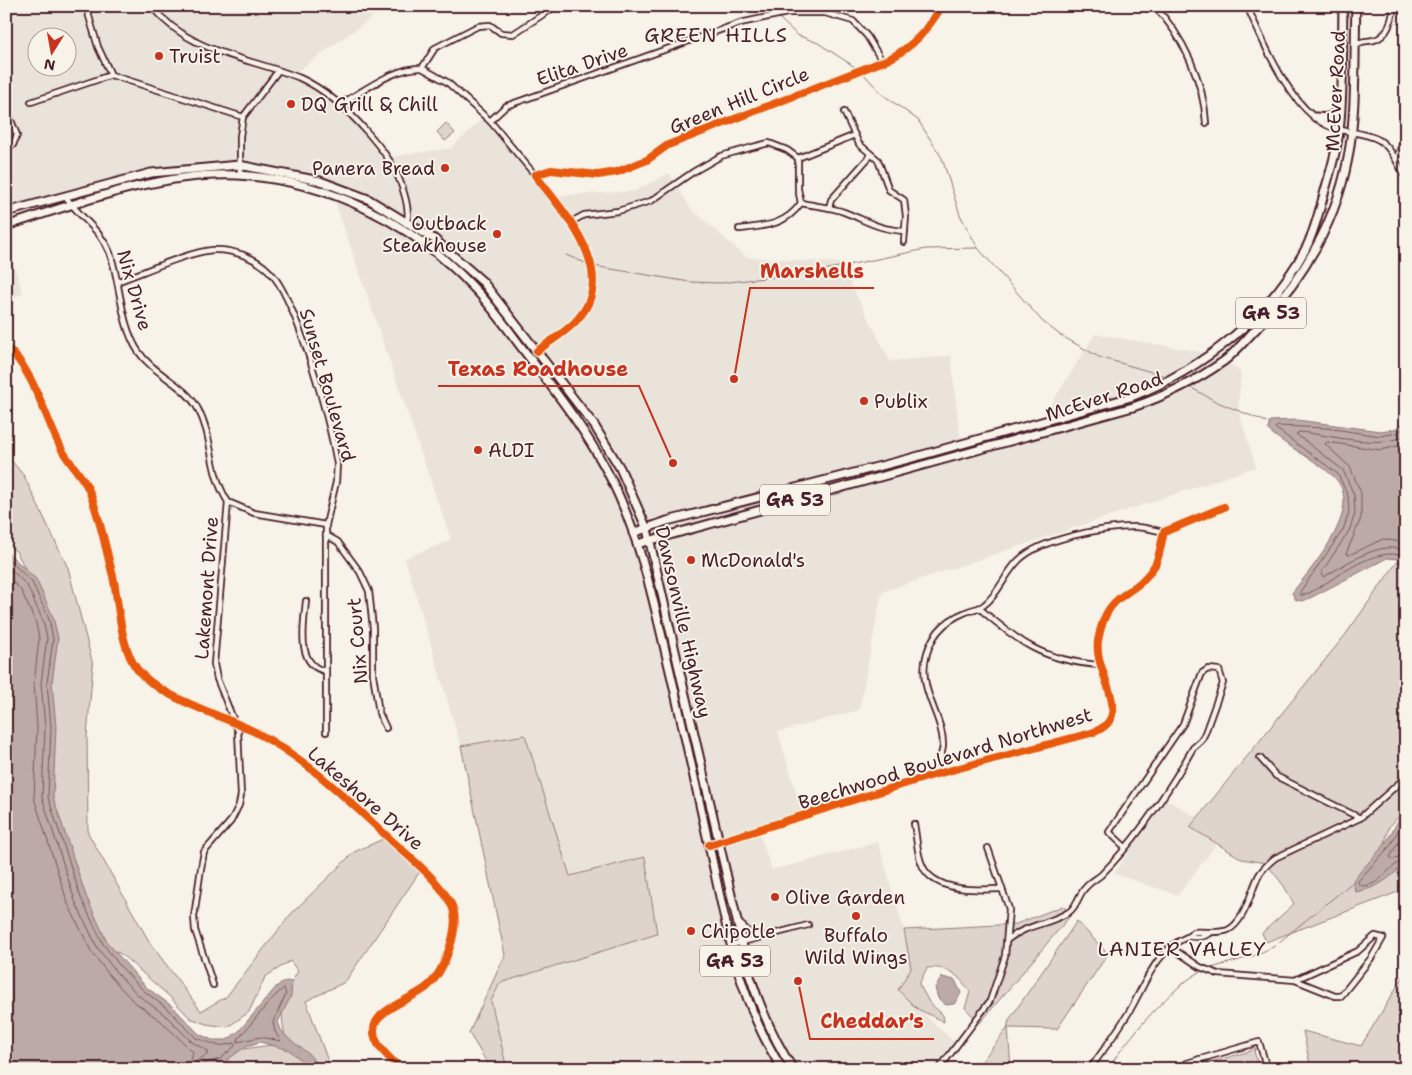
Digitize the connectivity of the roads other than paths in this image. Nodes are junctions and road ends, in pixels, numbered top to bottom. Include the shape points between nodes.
1 (86, 6) edge
2 (151, 6) edge
3 (556, 6) edge
4 (942, 6) edge
5 (1154, 6) edge
6 (1247, 6) edge
7 (1343, 6) edge
8 (1356, 6) edge
9 (1394, 6) edge
10 (1354, 47) junction
11 (882, 61) junction
12 (1342, 61) junction
13 (422, 68) junction
14 (278, 71) junction
15 (111, 75) junction
16 (31, 102) dead end
17 (340, 105) junction
18 (6, 108) edge
19 (844, 112) dead end
20 (243, 117) junction
21 (1315, 117) junction
22 (490, 121) junction
23 (1206, 123) dead end
24 (1339, 131) junction
25 (1352, 132) junction
26 (855, 135) junction
27 (1406, 136) edge
28 (6, 147) edge
29 (871, 155) junction
30 (798, 158) junction
31 (1396, 159) junction
32 (239, 165) junction
33 (240, 175) junction
34 (534, 175) junction
35 (1406, 178) edge
36 (66, 197) junction
37 (801, 203) junction
38 (72, 206) junction
39 (829, 208) junction
40 (6, 212) edge
41 (408, 221) junction
42 (571, 222) junction
43 (6, 226) edge
44 (739, 229) dead end
45 (404, 230) junction
46 (904, 231) junction
47 (904, 242) dead end
48 (119, 282) junction
49 (6, 347) edge
50 (537, 351) junction
51 (845, 476) junction
52 (228, 502) junction
53 (782, 504) junction
54 (1224, 507) dead end
55 (326, 525) junction
56 (646, 529) junction
57 (1164, 532) junction
58 (634, 533) junction
59 (326, 535) junction
60 (650, 540) junction
61 (637, 544) junction
62 (306, 601) dead end
63 (979, 608) junction
64 (1099, 666) junction
65 (326, 671) junction
66 (235, 723) junction
67 (386, 728) dead end
68 (326, 732) dead end
69 (696, 741) junction
70 (685, 744) junction
71 (1260, 758) dead end
72 (932, 775) junction
73 (1406, 777) edge
74 (1360, 818) junction
75 (914, 824) dead end
76 (718, 844) junction
77 (709, 845) junction
78 (1124, 847) junction
79 (988, 848) dead end
80 (1002, 889) junction
81 (736, 919) junction
82 (808, 925) dead end
83 (763, 937) junction
84 (1007, 940) junction
85 (742, 943) junction
86 (731, 945) junction
87 (1169, 946) junction
88 (1295, 980) junction
89 (213, 985) dead end
90 (1199, 1059) junction
91 (401, 1069) edge
92 (782, 1069) edge
93 (793, 1069) edge
94 (939, 1069) edge
95 (1090, 1069) edge
96 (1178, 1069) edge
97 (1202, 1069) edge
98 (1267, 1069) edge

1 - 15 street via 98,47
2 - 14 street via 176,30 202,46
3 - 13 street via 513,34 500,33 490,25 478,26 435,48
4 - 11 street, Green Hill Circle via 920,38 910,47
5 - 23 street via 1173,28 1188,55 1203,98
6 - 21 street via 1277,68 1295,96
7 - 12 main road, McEver Road / GA 53
8 - 10 main road, McEver Road / GA 53
9 - 10 street via 1384,34
10 - 25 main road, McEver Road / GA 53
11 - 22 street, Elita Drive via 861,28 842,16 816,13 767,16 506,106
11 - 34 street, Green Hill Circle via 668,145 647,160 617,172 598,175 551,170
12 - 21 main road via 1336,113 1330,118
12 - 24 main road, McEver Road / GA 53
13 - 17 street via 398,72
13 - 22 street via 447,82
14 - 17 street via 319,88
14 - 20 street
15 - 16 street
15 - 20 street
17 - 41 street via 391,162 403,191
18 - 28 street via 16,135 13,145
19 - 26 street
20 - 32 street
21 - 24 street
22 - 34 street
24 - 25 street
24 - 51 main road, McEver Road / GA 53 via 1318,218 1306,248 1272,298 1229,343 1184,373 1131,397
25 - 31 street via 1380,140
25 - 53 main road, McEver Road / GA 53 via 1340,192 1314,251 1283,300 1225,360 1164,397
26 - 29 street
26 - 30 street
27 - 31 street
29 - 39 street via 832,200
29 - 46 street via 878,160 889,190 904,200
30 - 37 street
30 - 42 street via 769,143 753,146 721,156 650,201 618,211 584,215
31 - 35 street
32 - 33 street
32 - 36 main road, Dawsonville Highway via 158,171
32 - 41 main road, Dawsonville Highway via 320,181 368,199
33 - 38 main road, Dawsonville Highway via 181,176
33 - 45 main road, Dawsonville Highway via 320,191 360,206
34 - 42 street
36 - 38 street, Nix Drive
36 - 40 main road, Dawsonville Highway
37 - 39 street
37 - 44 street via 783,221 774,225
38 - 43 main road, Dawsonville Highway
38 - 48 street, Nix Drive via 104,241
39 - 46 street via 845,212 864,223
41 - 45 street
41 - 50 main road, Dawsonville Highway via 448,250 483,282
42 - 50 street via 588,251 594,273 592,288 584,310 574,323
45 - 58 main road, Dawsonville Highway via 434,251 476,289 552,386 594,447
46 - 47 street
48 - 52 street, Nix Drive via 130,332 138,351 188,395 199,410 214,471
48 - 55 street, Sunset Boulevard via 212,250 248,257 263,265 274,277 291,308 308,355 335,453 337,476
49 - 66 street, Lakeshore Drive via 21,364 61,449 87,487 97,513 133,665 163,690
50 - 56 main road, Dawsonville Highway via 611,451
51 - 53 main road via 836,482 789,496
51 - 56 main road, McEver Road / GA 53
52 - 55 street via 254,513
52 - 66 street, Lakemont Drive via 214,664
53 - 60 main road, McEver Road / GA 53
54 - 57 street
55 - 59 street, Sunset Boulevard
56 - 58 main road, McEver Road / GA 53
56 - 60 main road, Dawsonville Highway
57 - 63 street via 1120,528 1046,545 1017,562 993,596
57 - 64 street, Beechwood Boulevard Northwest via 1156,564 1142,582 1122,594 1105,614 1098,641
58 - 61 main road, Dawsonville Highway / GA 53
59 - 65 street, Sunset Boulevard
59 - 67 street, Nix Court via 338,542 360,572 369,591 373,674 379,712
60 - 61 main road, McEver Road
60 - 69 main road, Dawsonville Highway / GA 53
61 - 70 main road, Dawsonville Highway / GA 53
62 - 65 street, Nix Court via 304,638 308,661 313,667
63 - 64 street via 1032,649 1056,658
63 - 72 street via 946,622 935,634 928,651 924,674 927,693 943,742 941,757
64 - 72 street, Beechwood Boulevard Northwest via 1113,706 1112,718 1104,727
65 - 68 street, Sunset Boulevard
66 - 89 street, Lakemont Drive via 241,795 231,821 204,852 194,918 197,941
66 - 91 street, Lakeshore Drive via 281,747 310,768 431,877 452,906 455,919 453,934 448,955 436,977 415,996 382,1012 376,1024 377,1043
69 - 70 main road
69 - 76 main road, Dawsonville Highway / GA 53
70 - 77 main road, Dawsonville Highway / GA 53
71 - 74 street via 1276,776
72 - 76 street, Beechwood Boulevard Northwest
73 - 74 street
74 - 87 street via 1275,858 1259,874 1249,901 1236,924 1228,930 1193,932
75 - 80 street via 920,857 927,873 953,886
76 - 77 street, Beechwood Boulevard Northwest
76 - 81 main road, Dawsonville Highway / GA 53
77 - 86 main road, Dawsonville Highway / GA 53
78 - 78 street via 1201,740 1223,682 1219,670 1208,669 1202,674 1183,724 1109,832
78 - 84 street via 1100,876 1085,887 1071,911 1019,930
79 - 80 street
80 - 84 street via 1010,917
81 - 83 street via 749,932
81 - 85 main road, Dawsonville Highway / GA 53
82 - 83 street
83 - 85 street
84 - 94 street via 990,1001
85 - 86 street
85 - 93 main road, Dawsonville Highway / GA 53 via 756,997
86 - 92 main road, Dawsonville Highway / GA 53 via 750,1009
87 - 88 street via 1200,967 1218,974
87 - 95 street via 1151,969 1130,1011
88 - 88 street via 1358,951 1375,936 1383,938 1341,996
90 - 96 street
90 - 97 street
90 - 98 street via 1259,1042

